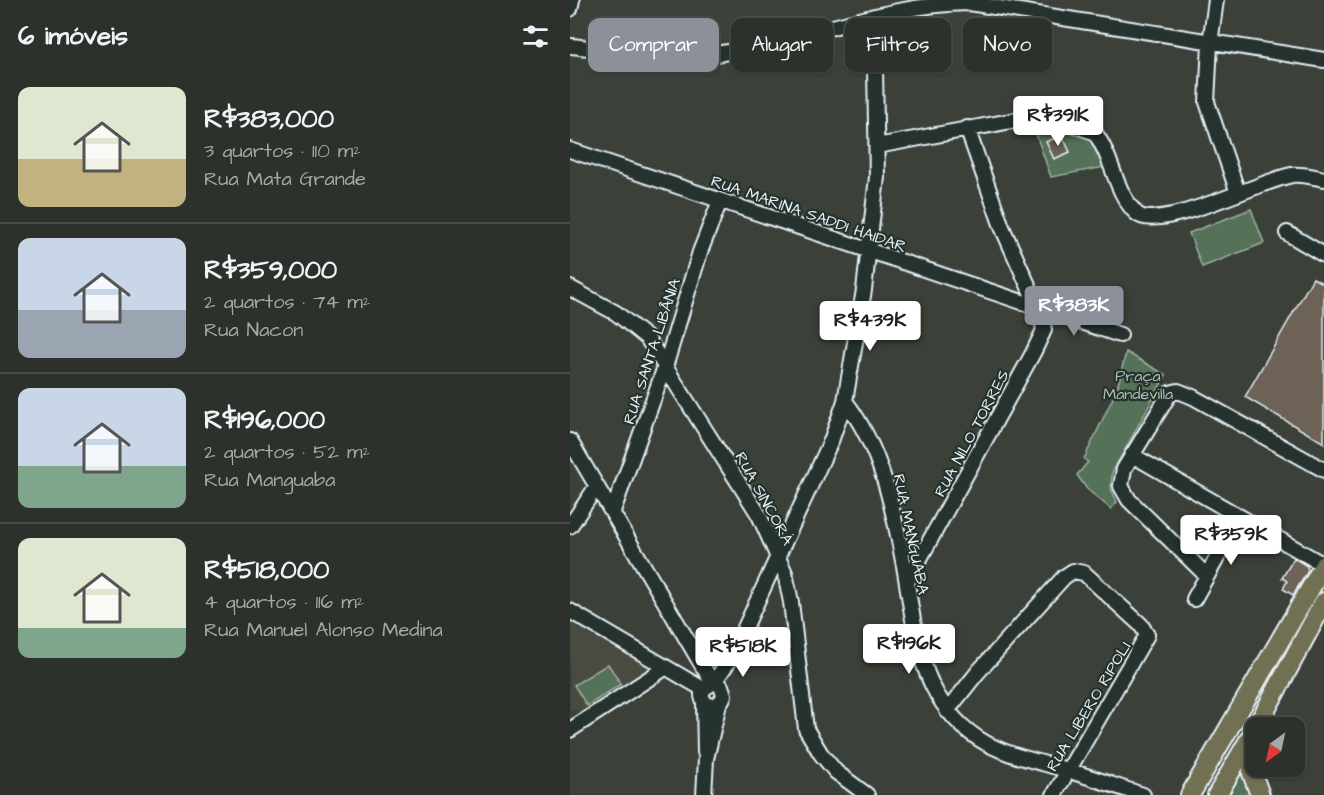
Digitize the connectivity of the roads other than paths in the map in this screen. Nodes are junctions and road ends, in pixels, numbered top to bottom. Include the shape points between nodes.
1 (572, 0) edge
2 (1216, 0) edge
3 (982, 2) edge
4 (570, 9) edge
5 (874, 16) junction
6 (1210, 44) junction
7 (570, 46) edge
8 (1324, 60) edge
9 (967, 128) junction
10 (878, 146) junction
11 (570, 150) edge
12 (1324, 179) edge
13 (1238, 193) junction
14 (720, 201) junction
15 (1287, 233) dead end
16 (869, 252) junction
17 (1322, 252) edge
18 (570, 288) edge
19 (1037, 308) junction
20 (1120, 335) dead end
21 (666, 364) junction
22 (844, 401) junction
23 (570, 441) edge
24 (1132, 455) junction
25 (1324, 470) edge
26 (597, 486) junction
27 (614, 511) junction
28 (1240, 517) junction
29 (570, 526) edge
30 (778, 554) junction
31 (1324, 565) edge
32 (1207, 576) junction
33 (906, 582) junction
34 (1194, 599) dead end
35 (1324, 602) edge
36 (570, 611) edge
37 (665, 668) junction
38 (709, 690) junction
39 (947, 711) junction
40 (1262, 717) edge
41 (572, 725) edge
42 (1245, 747) edge
43 (1214, 754) junction
44 (706, 759) junction
45 (1237, 761) junction
46 (1245, 767) edge
47 (1069, 771) junction
48 (1253, 777) edge
49 (704, 795) edge
50 (867, 795) edge
51 (1054, 795) edge
52 (1143, 795) edge
53 (1190, 795) edge
54 (1217, 795) edge
55 (1260, 795) edge

1 - 4 street
2 - 6 street
3 - 5 street via 942,3
3 - 6 street
5 - 7 street via 715,54 689,56
5 - 10 street
6 - 8 street
6 - 13 street via 1207,102
9 - 10 street
9 - 13 street via 1045,117 1090,130 1097,136 1129,206 1145,219 1158,219
9 - 19 street, RUA NILO TORRES via 1002,227
10 - 16 street
11 - 14 street, RUA MARINA SADDI HAIDAR
12 - 13 street via 1293,175
14 - 16 street, RUA MARINA SADDI HAIDAR
14 - 21 street, RUA SANTA LIBÂNIA
15 - 17 street
16 - 19 street, RUA MARINA SADDI HAIDAR
16 - 22 street
18 - 21 street, RUA SINCORÁ via 634,325
19 - 20 street, RUA MARINA SADDI HAIDAR
19 - 33 street, RUA NILO TORRES via 1044,330 1041,338
21 - 27 street, RUA SANTA LIBÂNIA
21 - 30 street, RUA SINCORÁ via 759,515
22 - 30 street via 831,441
22 - 33 street, RUA MANGUABA via 867,432 879,460
23 - 26 street
24 - 25 street via 1170,393 1178,391
24 - 28 street
24 - 32 street via 1121,479 1125,496
26 - 27 street
26 - 29 street
27 - 38 street via 701,661
28 - 31 street
28 - 32 street
30 - 38 street via 731,658
30 - 50 street, RUA SINCORÁ via 791,602 806,729 836,772
31 - 43 main road
32 - 34 street
33 - 39 street, RUA MANGUABA via 918,651
35 - 40 main road
36 - 37 street
37 - 38 street
37 - 41 street
38 - 44 street via 703,747
38 - 44 street via 724,695
39 - 47 street, RUA MANGUABA via 960,725 996,748
39 - 47 street, RUA LIBERO RIPOLI via 1064,577 1080,570 1141,625 1147,636
42 - 45 main road
43 - 45 main road
43 - 53 main road
44 - 49 street
45 - 46 main road
45 - 54 main road
47 - 51 street, RUA LIBERO RIPOLI
47 - 52 street, RUA MANGUABA
48 - 55 main road

